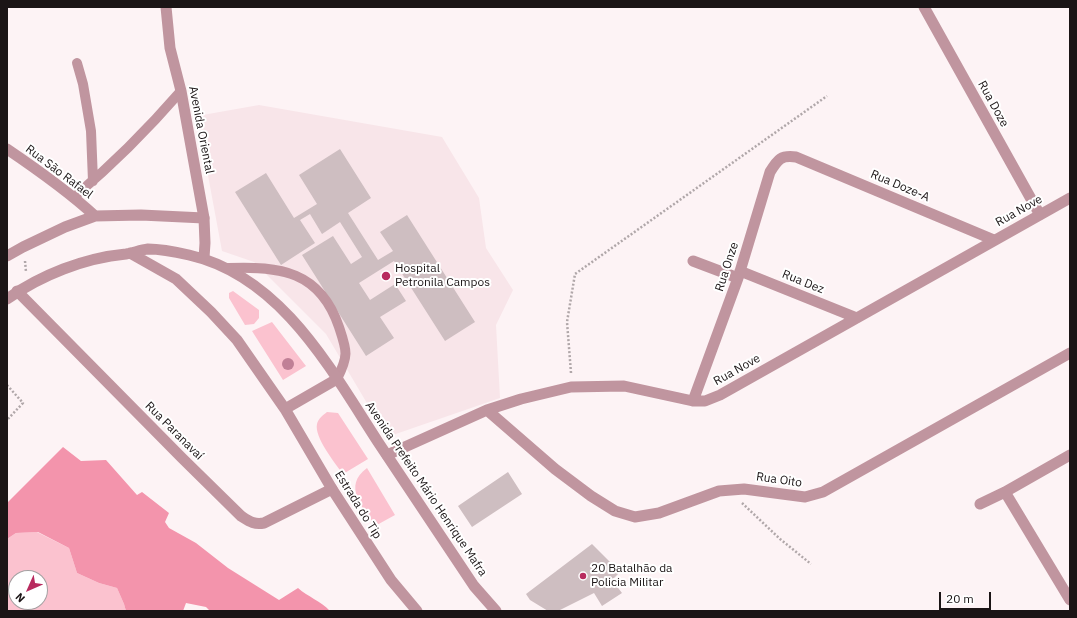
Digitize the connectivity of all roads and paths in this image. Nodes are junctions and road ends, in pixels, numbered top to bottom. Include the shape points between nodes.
1 (166, 7) edge
2 (924, 7) edge
3 (77, 63) dead end
4 (181, 91) junction
5 (827, 96) dead end
6 (7, 149) edge
7 (796, 157) joint
8 (93, 181) junction
9 (74, 197) junction
10 (1070, 198) edge
11 (1040, 215) junction
12 (95, 216) junction
13 (204, 218) junction
14 (994, 240) junction
15 (23, 247) junction
16 (130, 253) junction
17 (7, 256) edge
18 (204, 258) junction
19 (693, 261) dead end
20 (228, 268) junction
21 (739, 274) junction
22 (32, 283) junction
23 (17, 292) junction
24 (7, 299) edge
25 (857, 318) junction
26 (1070, 353) edge
27 (337, 379) junction
28 (7, 385) edge
29 (571, 387) junction
30 (693, 401) junction
31 (285, 409) junction
32 (487, 410) junction
33 (7, 420) edge
34 (387, 455) junction
35 (1070, 455) edge
36 (332, 489) junction
37 (728, 490) junction
38 (1005, 492) junction
39 (980, 504) dead end
40 (811, 564) dead end
41 (1070, 600) edge
42 (417, 611) edge
43 (496, 611) edge

1 - 4 street, Avenida Oriental via 170,48
2 - 11 street, Rua Doze
3 - 8 lane via 84,84 91,132
4 - 8 lane
4 - 13 street, Avenida Oriental
5 - 29 path via 575,274 567,322
6 - 9 street, Rua São Rafael
7 - 14 street, Rua Doze-A
7 - 21 street, Rua Onze via 780,158 770,172
8 - 9 lane
9 - 12 street, Rua São Rafael
10 - 11 street, Rua Nove
11 - 14 street, Rua Nove
12 - 13 street
12 - 15 street
13 - 18 street, Avenida Oriental
14 - 25 street, Rua Nove
15 - 17 street
15 - 22 path via 27,276
16 - 18 street, Avenida Prefeito Mário Henrique Mafra via 147,249
16 - 22 street, Avenida Prefeito Mário Henrique Mafra via 93,259
16 - 31 street, Estrada do Tip via 176,279 211,312 237,340
18 - 20 street, Avenida Prefeito Mário Henrique Mafra
19 - 21 street, Rua Dez
20 - 27 street, Avenida Prefeito Mário Henrique Mafra via 250,281 278,305 304,333
20 - 27 lane via 257,267 283,271 307,281 319,291 336,317 346,346 345,363
21 - 25 street, Rua Dez
21 - 30 street, Rua Onze
22 - 23 street, Avenida Prefeito Mário Henrique Mafra
23 - 24 street, Avenida Prefeito Mário Henrique Mafra
23 - 36 street, Rua Paranavaí via 182,458 250,522 264,523
25 - 30 street, Rua Nove via 720,395 705,401
26 - 37 street, Rua Oito via 823,492 804,497 744,488
27 - 31 street
27 - 34 street, Avenida Prefeito Mário Henrique Mafra
28 - 33 path via 23,402
29 - 30 street, Rua Nove via 624,386
29 - 32 street, Rua Nove
31 - 36 street, Estrada do Tip
32 - 34 street, Rua Nove
32 - 37 street, Rua Oito via 555,469 615,511 635,517 659,513
34 - 43 street, Avenida Prefeito Mário Henrique Mafra via 474,586
35 - 38 street
36 - 42 street, Estrada do Tip via 391,580
37 - 40 path
38 - 39 street
38 - 41 street

